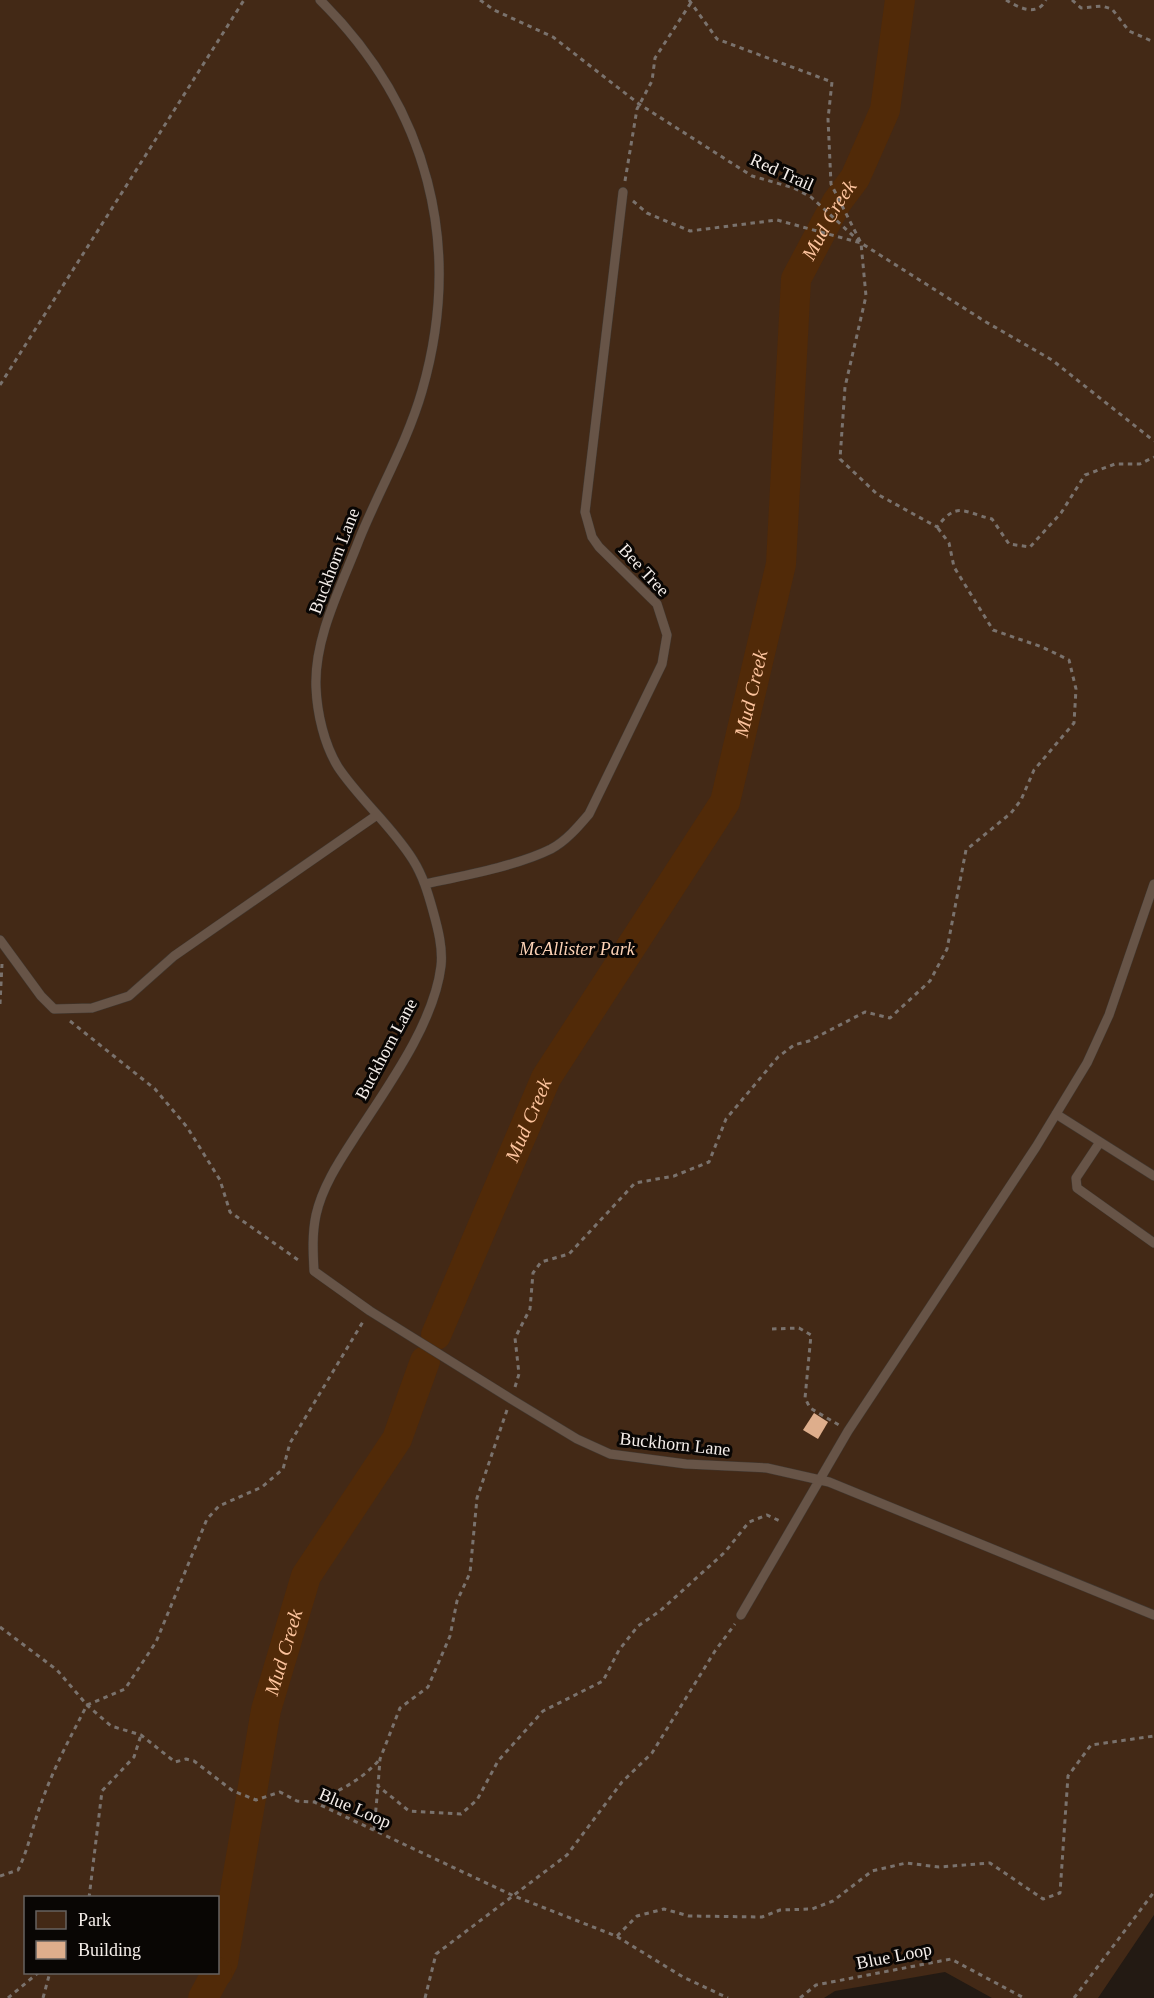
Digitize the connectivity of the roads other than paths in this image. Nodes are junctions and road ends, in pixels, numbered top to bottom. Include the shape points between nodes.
1 (320, 0) edge
2 (623, 192) road end
3 (377, 815) junction
4 (425, 884) junction
5 (1154, 884) edge
6 (2, 941) edge
7 (1056, 1114) junction
8 (1100, 1142) junction
9 (1154, 1176) edge
10 (1154, 1243) edge
11 (820, 1480) junction
12 (1154, 1614) edge
13 (741, 1615) road end

1 - 3 lane, Buckhorn Lane via 347,27 396,102 429,180 438,226 437,316 422,391 331,614 316,669 320,718 328,747 337,765
2 - 4 lane, Bee Tree via 585,512 599,547 657,604 667,635 662,664 589,814 579,826 550,849 485,871
3 - 4 lane, Buckhorn Lane via 411,857
3 - 6 lane via 174,956 129,996 92,1008 54,1009
4 - 11 lane, Buckhorn Lane via 439,931 438,980 417,1035 333,1171 316,1212 312,1235 314,1271 370,1311 511,1399 610,1454 686,1464 767,1468
5 - 7 lane via 1096,1044
7 - 8 lane
7 - 11 lane via 848,1431
8 - 9 lane
8 - 10 lane via 1076,1178 1077,1188
11 - 12 lane, Buckhorn Lane
11 - 13 lane

